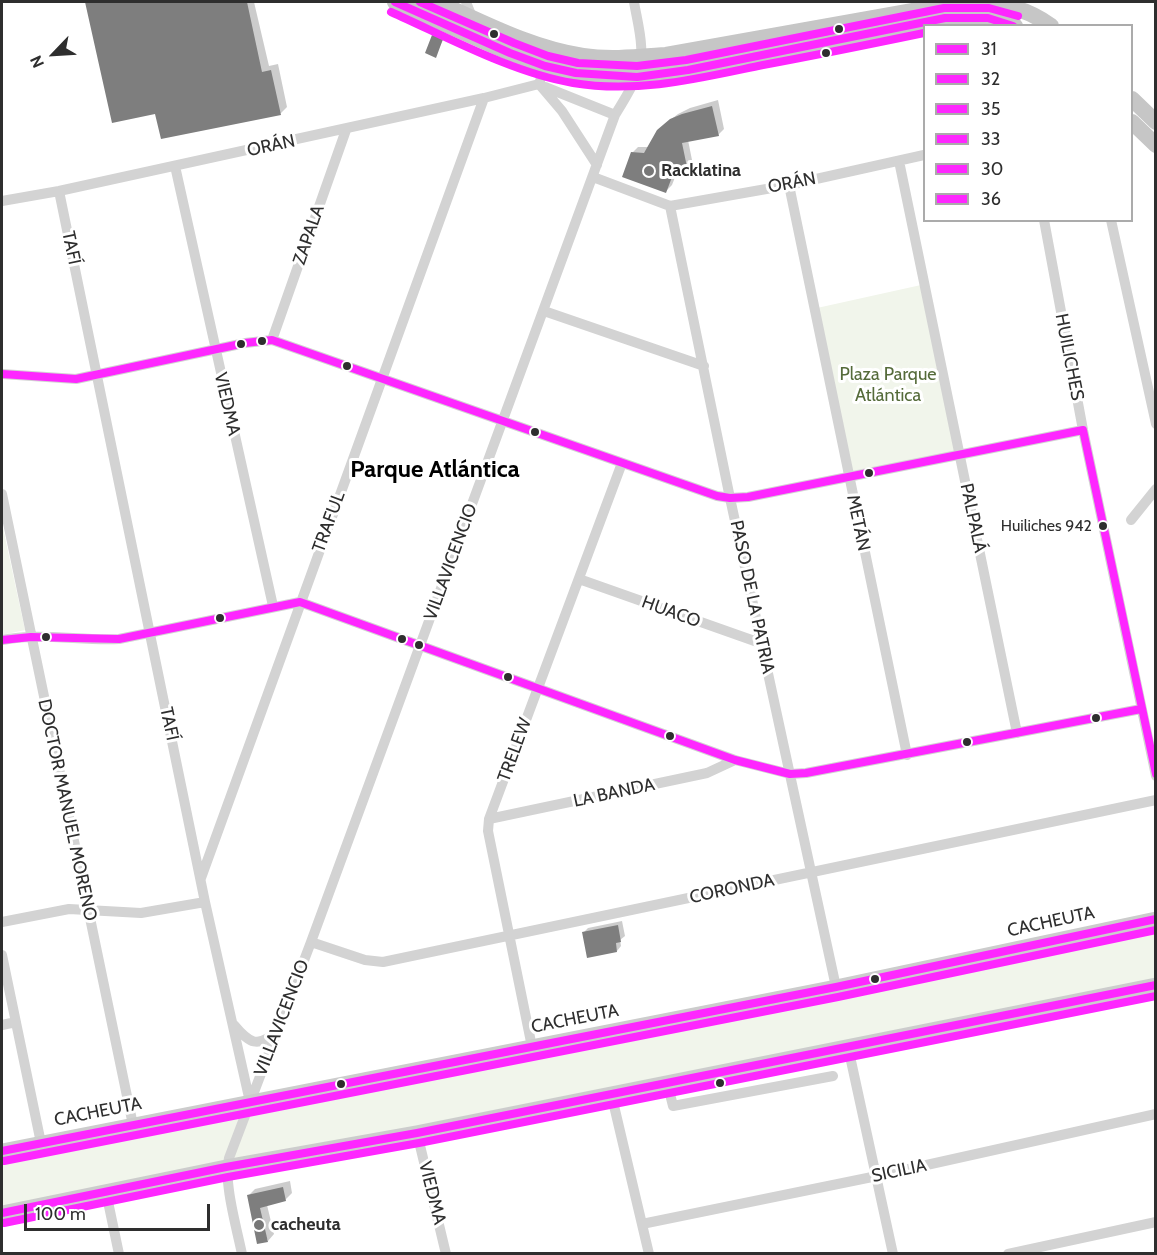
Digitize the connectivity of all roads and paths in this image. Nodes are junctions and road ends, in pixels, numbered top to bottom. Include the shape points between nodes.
1 (395, 2) edge
2 (436, 2) edge
3 (466, 2) edge
4 (634, 2) edge
5 (472, 18) junction
6 (1008, 24) edge
7 (1047, 24) edge
8 (642, 57) junction
9 (545, 66) junction
10 (637, 77) junction
11 (539, 84) junction
12 (484, 98) junction
13 (1133, 101) edge
14 (615, 115) junction
15 (1155, 122) edge
16 (1133, 124) edge
17 (346, 130) junction
18 (1155, 145) edge
19 (923, 155) edge
20 (899, 161) junction
21 (597, 165) junction
22 (175, 166) junction
23 (593, 177) junction
24 (789, 185) junction
25 (59, 191) junction
26 (2, 201) edge
27 (670, 206) junction
28 (1044, 222) edge
29 (1111, 222) edge
30 (544, 311) junction
31 (272, 340) junction
32 (215, 350) junction
33 (704, 366) junction
34 (2, 374) edge
35 (99, 375) junction
36 (382, 378) junction
37 (503, 421) junction
38 (1155, 425) edge
39 (1083, 430) junction
40 (959, 454) junction
41 (622, 463) junction
42 (849, 477) junction
43 (1155, 489) edge
44 (2, 494) edge
45 (730, 498) junction
46 (1131, 520) dead end
47 (579, 579) junction
48 (300, 602) junction
49 (273, 606) junction
50 (151, 633) junction
51 (31, 636) junction
52 (2, 640) edge
53 (763, 644) junction
54 (420, 646) junction
55 (538, 688) junction
56 (1141, 709) junction
57 (1017, 733) junction
58 (907, 755) junction
59 (735, 760) junction
60 (790, 774) junction
61 (1155, 776) edge
62 (1155, 800) edge
63 (489, 819) junction
64 (811, 872) junction
65 (201, 878) junction
66 (205, 902) junction
67 (88, 909) junction
68 (1155, 919) edge
69 (2, 922) edge
70 (509, 936) junction
71 (311, 942) junction
72 (2, 955) edge
73 (1155, 985) edge
74 (836, 987) junction
75 (16, 1022) junction
76 (232, 1023) junction
77 (2, 1025) edge
78 (277, 1030) junction
79 (532, 1047) junction
80 (848, 1047) junction
81 (833, 1076) dead end
82 (667, 1082) junction
83 (611, 1093) junction
84 (250, 1102) junction
85 (1155, 1114) edge
86 (133, 1125) junction
87 (417, 1133) junction
88 (41, 1143) junction
89 (2, 1151) edge
90 (226, 1167) junction
91 (877, 1176) junction
92 (106, 1192) junction
93 (2, 1213) edge
94 (1155, 1222) edge
95 (642, 1224) junction
96 (119, 1254) edge
97 (242, 1254) edge
98 (446, 1254) edge
99 (649, 1254) edge
100 (893, 1254) edge
101 (1008, 1254) edge

1 - 9 main road
2 - 5 main road
3 - 5 street
4 - 8 street
5 - 8 main road via 566,53
6 - 10 main road via 988,18 945,18
7 - 8 main road via 1010,6 957,3
8 - 10 street, VILLAVICENCIO
9 - 10 main road via 576,73
9 - 11 street
10 - 14 street, VILLAVICENCIO
11 - 12 street, ORÁN
11 - 14 street
11 - 21 street
12 - 17 street, ORÁN
12 - 36 street, TRAFUL
13 - 15 main road
14 - 21 street, VILLAVICENCIO
16 - 18 main road
17 - 22 street, ORÁN
17 - 31 street, ZAPALA
19 - 20 street, ORÁN
20 - 24 street, ORÁN
20 - 40 street, PALPALÁ
21 - 23 street, VILLAVICENCIO
22 - 25 street, ORÁN
22 - 32 street, VIEDMA
23 - 27 street
23 - 30 street, VILLAVICENCIO
24 - 27 street, ORÁN
24 - 42 street, METÁN
25 - 26 street, ORÁN
25 - 35 street, TAFÍ
27 - 33 street, PASO DE LA PATRIA
28 - 39 street, HUILICHES
29 - 38 street
30 - 33 street
30 - 37 street, VILLAVICENCIO
31 - 32 street
31 - 36 street
32 - 35 street
32 - 49 street, VIEDMA
33 - 45 street, PASO DE LA PATRIA
34 - 35 street via 63,380
35 - 50 street, TAFÍ
36 - 37 street
36 - 48 street, TRAFUL
37 - 41 street
37 - 54 street, VILLAVICENCIO
39 - 40 street
39 - 56 street, HUILICHES
40 - 42 street
40 - 57 street, PALPALÁ
41 - 45 street
41 - 47 street, TRELEW
42 - 45 street
42 - 58 street, METÁN
43 - 46 street
44 - 51 street, DOCTOR MANUEL MORENO
45 - 53 street, PASO DE LA PATRIA
47 - 53 street, HUACO
47 - 55 street, TRELEW
48 - 49 street
48 - 54 street
48 - 65 street, TRAFUL
49 - 50 street
50 - 51 street via 96,640
50 - 65 street, TAFÍ
51 - 52 street
51 - 67 street, DOCTOR MANUEL MORENO
53 - 60 street, PASO DE LA PATRIA
54 - 55 street
54 - 71 street, VILLAVICENCIO
55 - 59 street
55 - 63 street, TRELEW
56 - 57 street
56 - 61 street, HUILICHES
57 - 58 street
58 - 60 street
59 - 60 street
59 - 63 street, LA BANDA via 707,773
60 - 64 street, PASO DE LA PATRIA
62 - 64 street, CORONDA
63 - 70 street, TRELEW via 488,831
64 - 70 street, CORONDA
64 - 74 street, PASO DE LA PATRIA
65 - 66 street, TAFÍ
66 - 67 street via 141,913
66 - 76 street, TAFÍ
67 - 69 street
67 - 86 street, DOCTOR MANUEL MORENO
68 - 74 street, CACHEUTA
70 - 71 street, CORONDA via 375,962
70 - 79 street, TRELEW
71 - 78 street, VILLAVICENCIO
72 - 75 street
73 - 80 street
74 - 79 street, CACHEUTA
75 - 77 street
75 - 88 street
76 - 78 street via 250,1041 269,1038
76 - 84 street, TAFÍ
78 - 84 street, VILLAVICENCIO
79 - 84 street, CACHEUTA
80 - 82 street
80 - 91 street
81 - 82 street via 673,1106
82 - 83 street
83 - 87 street
83 - 95 street
84 - 86 street, CACHEUTA
84 - 90 street
85 - 91 street, SICILIA
86 - 88 street, CACHEUTA
87 - 90 street
87 - 98 street, VIEDMA
88 - 89 street, CACHEUTA
90 - 92 street
90 - 97 street
91 - 95 street, SICILIA
91 - 100 street
92 - 93 street
92 - 96 street
94 - 101 street
95 - 99 street

